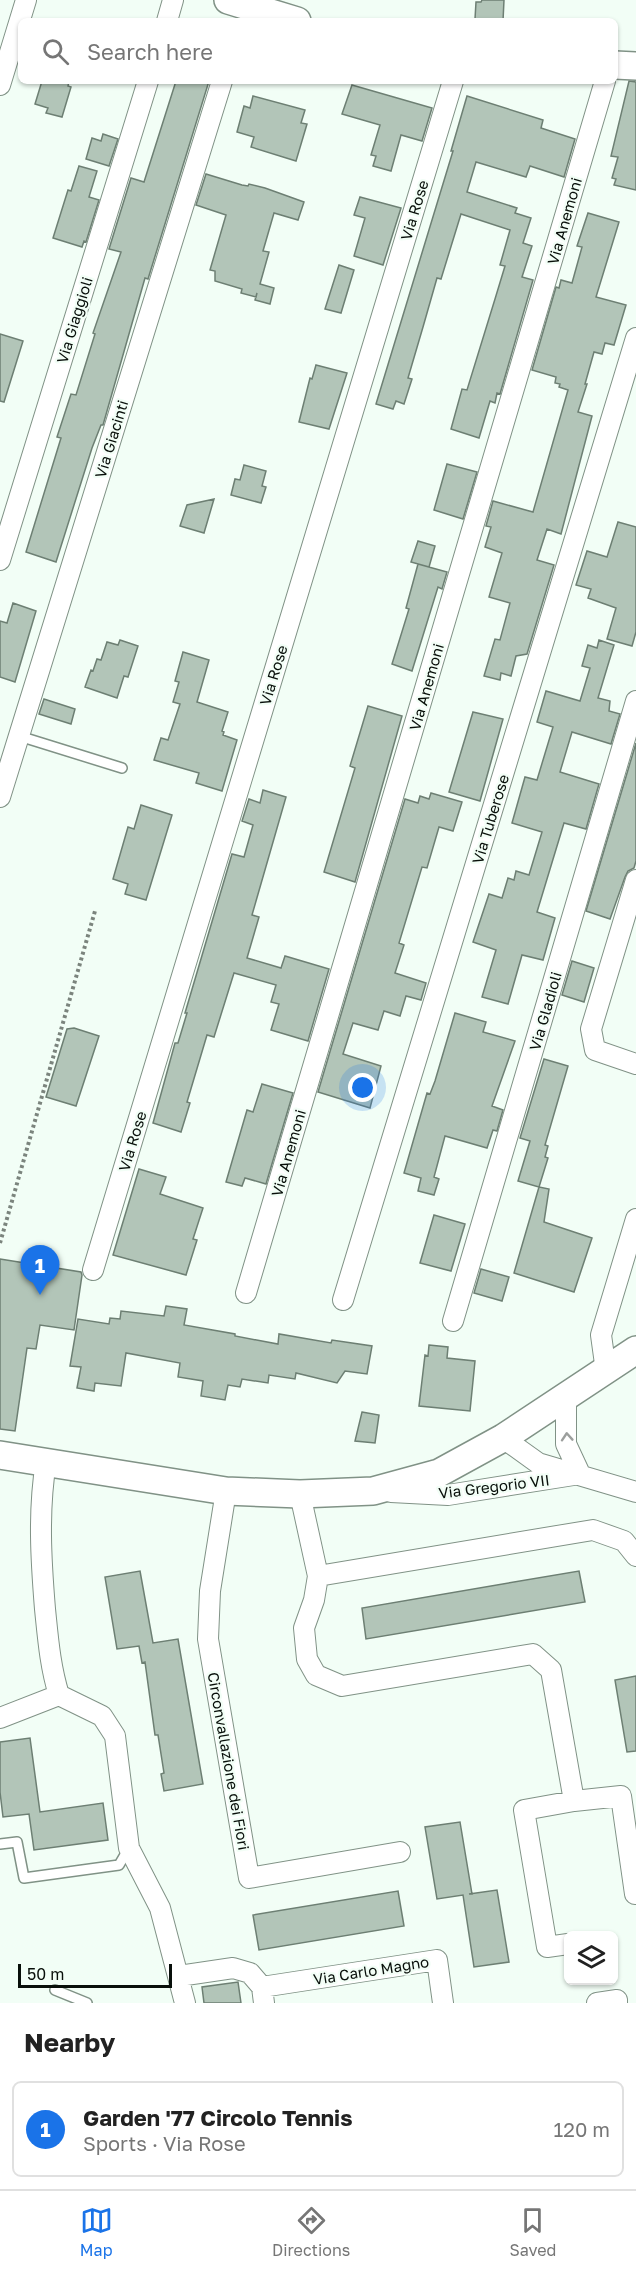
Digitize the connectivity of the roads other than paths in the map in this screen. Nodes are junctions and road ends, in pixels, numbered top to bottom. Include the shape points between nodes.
1 (26, 0) edge
2 (173, 0) edge
3 (238, 8) edge
4 (20, 18) edge
5 (168, 18) edge
6 (283, 18) edge
7 (18, 26) edge
8 (618, 65) edge
9 (636, 66) edge
10 (147, 84) edge
11 (221, 84) edge
12 (452, 84) edge
13 (604, 84) edge
14 (0, 85) edge
15 (636, 338) edge
16 (0, 560) edge
17 (636, 701) edge
18 (19, 736) junction
19 (122, 768) dead end
20 (0, 797) edge
21 (636, 880) edge
22 (636, 1064) edge
23 (636, 1219) edge
24 (93, 1270) dead end
25 (246, 1293) dead end
26 (343, 1300) dead end
27 (453, 1321) dead end
28 (636, 1350) edge
29 (606, 1371) junction
30 (566, 1398) junction
31 (503, 1438) junction
32 (0, 1455) edge
33 (46, 1462) junction
34 (580, 1474) junction
35 (226, 1491) junction
36 (373, 1491) junction
37 (636, 1492) edge
38 (300, 1494) junction
39 (636, 1556) edge
40 (318, 1576) junction
41 (59, 1695) junction
42 (0, 1718) edge
43 (574, 1801) junction
44 (0, 1844) edge
45 (129, 1848) junction
46 (400, 1852) dead end
47 (635, 1894) edge
48 (564, 1945) edge
49 (179, 1976) junction
50 (56, 1990) dead end
51 (263, 1995) edge
52 (87, 2003) edge
53 (185, 2003) edge
54 (443, 2003) edge
55 (597, 2003) edge
56 (617, 2003) edge

1 - 4 street
2 - 5 street
3 - 6 street
7 - 14 street
8 - 9 street
10 - 16 street, Via Giaggioli
11 - 18 street, Via Giacinti
12 - 24 street, Via Rose
13 - 25 street, Via Anemoni
15 - 26 street, Via Tuberose
17 - 27 street, Via Gladioli
18 - 19 lane
18 - 20 street, Via Giacinti
21 - 22 street via 591,1029 596,1050
23 - 29 street via 601,1335
28 - 29 street
29 - 30 street
30 - 31 street
34 -> 30 street via 566,1444
31 - 34 street, Via Gregorio VII via 538,1463
31 - 36 street via 439,1473
32 - 33 street
33 - 35 street
33 - 41 street via 41,1560 51,1669
34 - 36 street, Via Gregorio VII via 448,1495
34 - 37 street, Via Gregorio VII
35 - 38 street
35 - 46 street, Circonvallazione dei Fiori via 210,1592 208,1638 249,1878
36 - 38 street
38 - 40 street
39 - 40 street via 624,1541 594,1530
40 - 43 street via 304,1628 307,1659 316,1676 342,1686 533,1654 551,1670
41 - 42 street
41 - 45 street via 102,1716 114,1736
43 - 47 street via 621,1796
43 - 48 street via 524,1810 547,1947
44 - 45 lane via 17,1842 24,1878 119,1865
45 - 49 street via 160,1908
49 - 51 street, Via Carlo Magno via 233,1968 250,1973
49 - 53 street
50 - 52 lane
51 - 54 street, Via Carlo Magno via 437,1960
55 - 56 street

